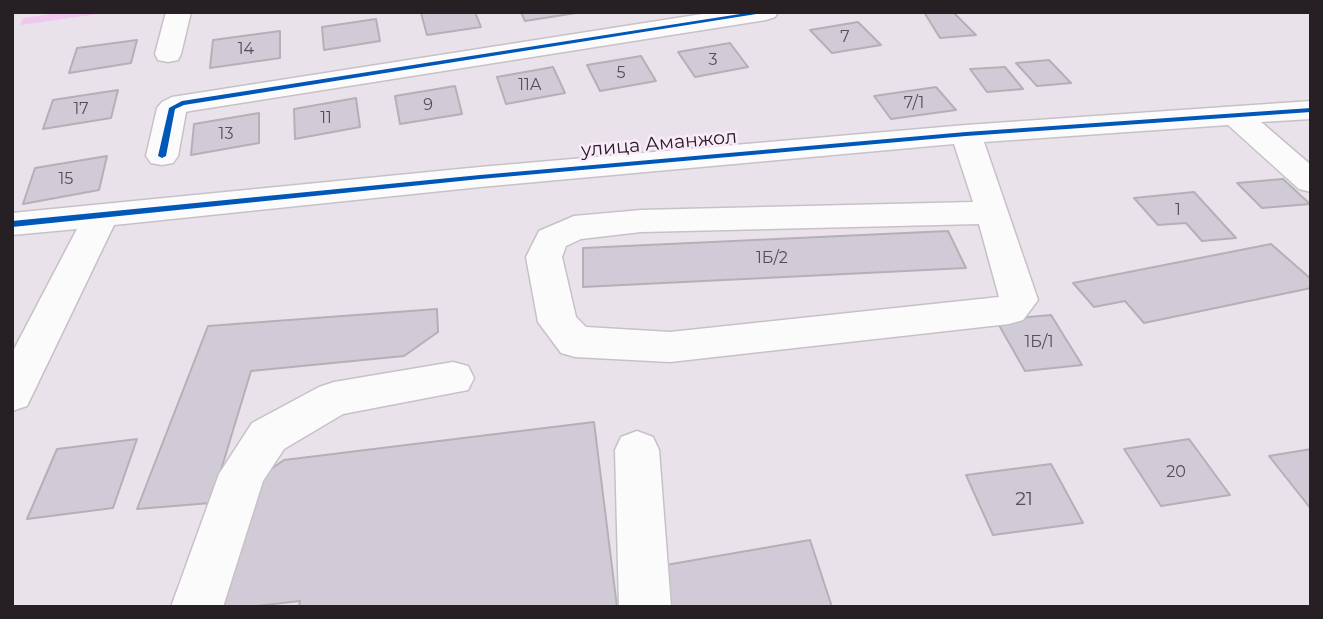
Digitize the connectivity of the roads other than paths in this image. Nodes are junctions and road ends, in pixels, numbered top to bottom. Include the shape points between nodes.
1 (179, 12) edge
2 (766, 12) edge
3 (168, 54) dead end
4 (1311, 110) edge
5 (1237, 117) junction
6 (966, 134) junction
7 (162, 156) dead end
8 (1311, 182) edge
9 (992, 213) junction
10 (101, 216) junction
11 (12, 224) edge
12 (453, 378) dead end
13 (12, 394) edge
14 (637, 450) dead end
15 (197, 607) edge
16 (645, 607) edge

1 - 3 street
2 - 7 street via 182,103 173,108
4 - 5 street, улица Аманжол
5 - 6 street, улица Аманжол
5 - 8 street
6 - 9 street
6 - 10 street, улица Аманжол
9 - 9 street via 1019,300 1009,310 670,347 575,342 558,322 544,257 551,239 574,228 641,221
10 - 11 street, улица Аманжол
10 - 13 street
12 - 15 street via 334,399 268,436 242,474
14 - 16 street

